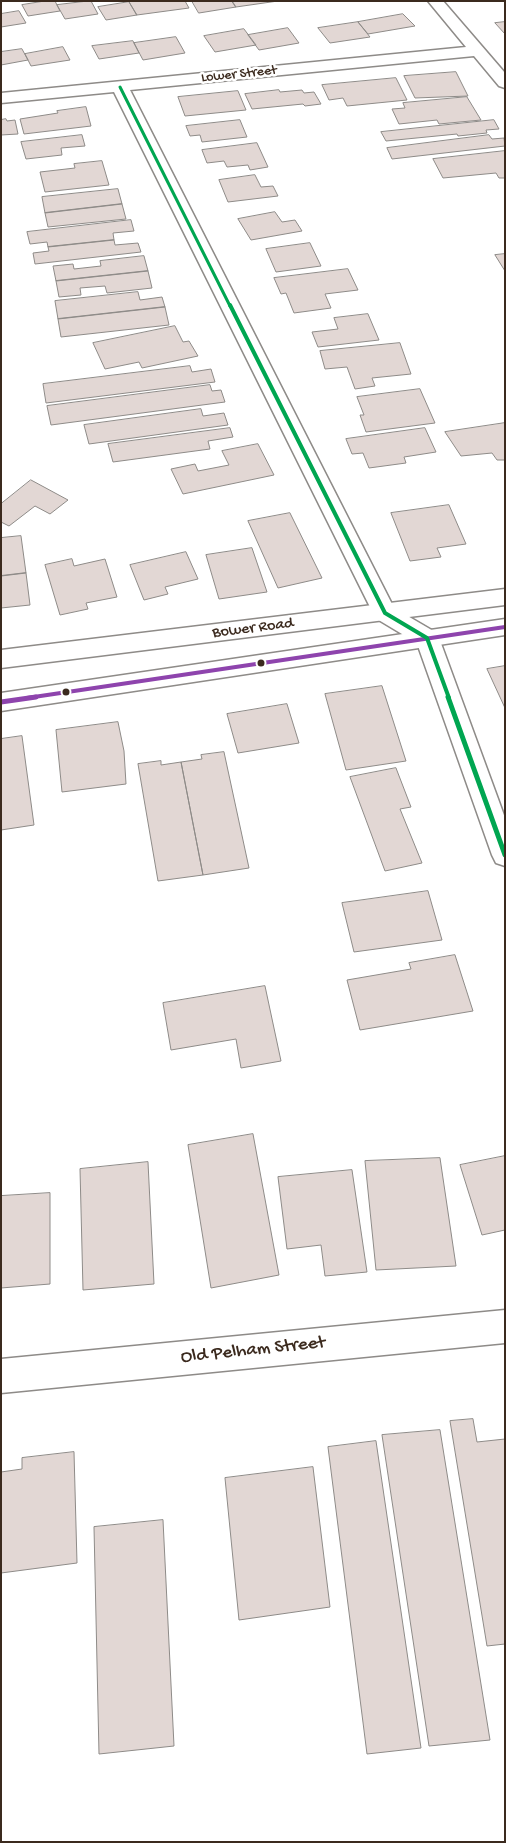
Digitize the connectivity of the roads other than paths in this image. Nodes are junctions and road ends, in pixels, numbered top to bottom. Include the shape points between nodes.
1 (435, 1) edge
2 (477, 50) junction
3 (505, 83) edge
4 (120, 86) junction
5 (1, 98) edge
6 (505, 598) edge
7 (385, 614) junction
8 (505, 627) edge
9 (427, 638) junction
10 (1, 659) edge
11 (1, 702) edge
12 (505, 855) edge
13 (505, 1326) edge
14 (1, 1376) edge

1 - 2 street
2 - 3 street
2 - 4 street, Lower Street
4 - 5 street, Lower Street
4 - 7 street
6 - 7 street, Bower Road
7 - 9 street
7 - 10 street, Bower Road
8 - 9 street, Bower Road
9 - 11 street, Bower Road
9 - 12 street
13 - 14 street, Old Pelham Street

